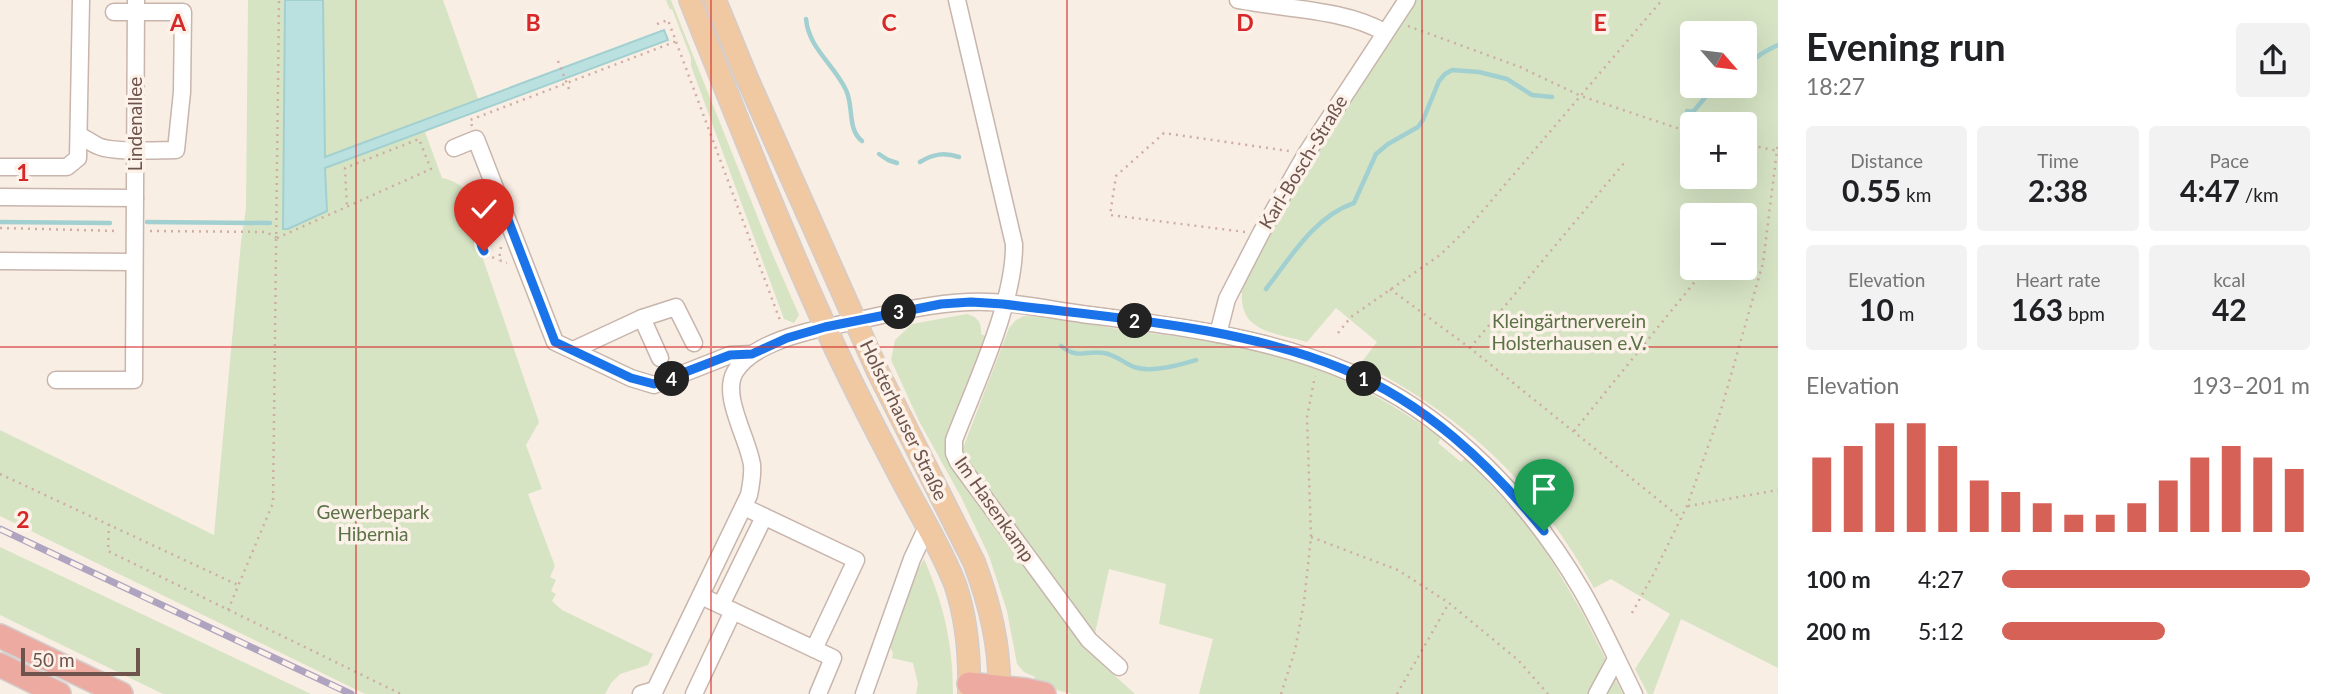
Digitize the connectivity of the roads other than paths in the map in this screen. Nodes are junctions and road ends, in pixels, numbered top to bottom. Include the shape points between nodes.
1 (81, 0) edge
2 (690, 0) edge
3 (715, 0) edge
4 (957, 0) edge
5 (1238, 0) edge
6 (1407, 0) edge
7 (136, 6) edge
8 (114, 12) dead end
9 (1384, 32) junction
10 (79, 136) junction
11 (454, 148) dead end
12 (135, 149) junction
13 (0, 167) edge
14 (0, 197) edge
15 (135, 198) junction
16 (0, 261) edge
17 (134, 262) junction
18 (1003, 304) junction
19 (642, 318) junction
20 (855, 321) junction
21 (825, 327) junction
22 (1218, 334) junction
23 (694, 343) dead end
24 (573, 350) junction
25 (752, 354) junction
26 (660, 358) dead end
27 (56, 380) dead end
28 (744, 507) junction
29 (764, 517) junction
30 (926, 527) junction
31 (701, 596) junction
32 (727, 608) junction
33 (0, 636) edge
34 (814, 649) junction
35 (1616, 659) junction
36 (0, 666) edge
37 (1119, 667) dead end
38 (0, 681) edge
39 (969, 689) edge
40 (999, 691) edge
41 (26, 694) edge
42 (59, 694) edge
43 (121, 694) edge
44 (641, 694) edge
45 (694, 694) edge
46 (818, 694) edge
47 (864, 694) edge
48 (1044, 694) edge
49 (1597, 694) edge
50 (1634, 694) edge

1 - 10 street
2 - 21 main road, Holsterhauser Straße
3 - 20 main road, Holsterhauser Straße
4 - 18 street, Im Hasenkamp via 1014,244
5 - 9 street via 1350,17
6 - 9 street, Karl-Bosch-Straße
7 - 8 street
7 - 12 street, Lindenallee
7 - 12 street via 183,12 183,26 176,150
9 - 22 street, Karl-Bosch-Straße via 1261,233 1227,299
10 - 12 street via 97,146
10 - 13 street via 78,158 67,167
11 - 24 street via 476,139 555,342
12 - 15 street, Lindenallee
14 - 15 street, Lindenallee
15 - 17 street
16 - 17 street
17 - 27 street via 134,380
18 - 20 street via 949,304
18 - 22 street
18 - 37 street, Im Hasenkamp via 954,440 954,453 1089,640
19 - 23 street via 676,307
19 - 24 street
19 - 26 street
20 - 21 street
20 - 40 main road, Holsterhauser Straße via 974,562 995,634
21 - 25 street
21 - 30 main road, Holsterhauser Straße
22 - 35 street via 1293,351 1377,385 1474,454 1544,531 1584,594
24 - 25 street via 654,384 730,355
25 - 28 street via 737,369 731,387 752,466
28 - 29 street
28 - 31 street
29 - 32 street
29 - 34 street via 856,560
30 - 39 main road, Holsterhauser Straße via 955,585 966,631
30 - 47 street
31 - 32 street
31 - 44 street via 655,690
32 - 34 street
32 - 45 street
33 - 43 highway
34 - 46 street via 833,658
35 - 49 street
35 - 50 street
36 - 42 highway
38 - 41 highway
39 - 40 highway
40 - 48 highway

